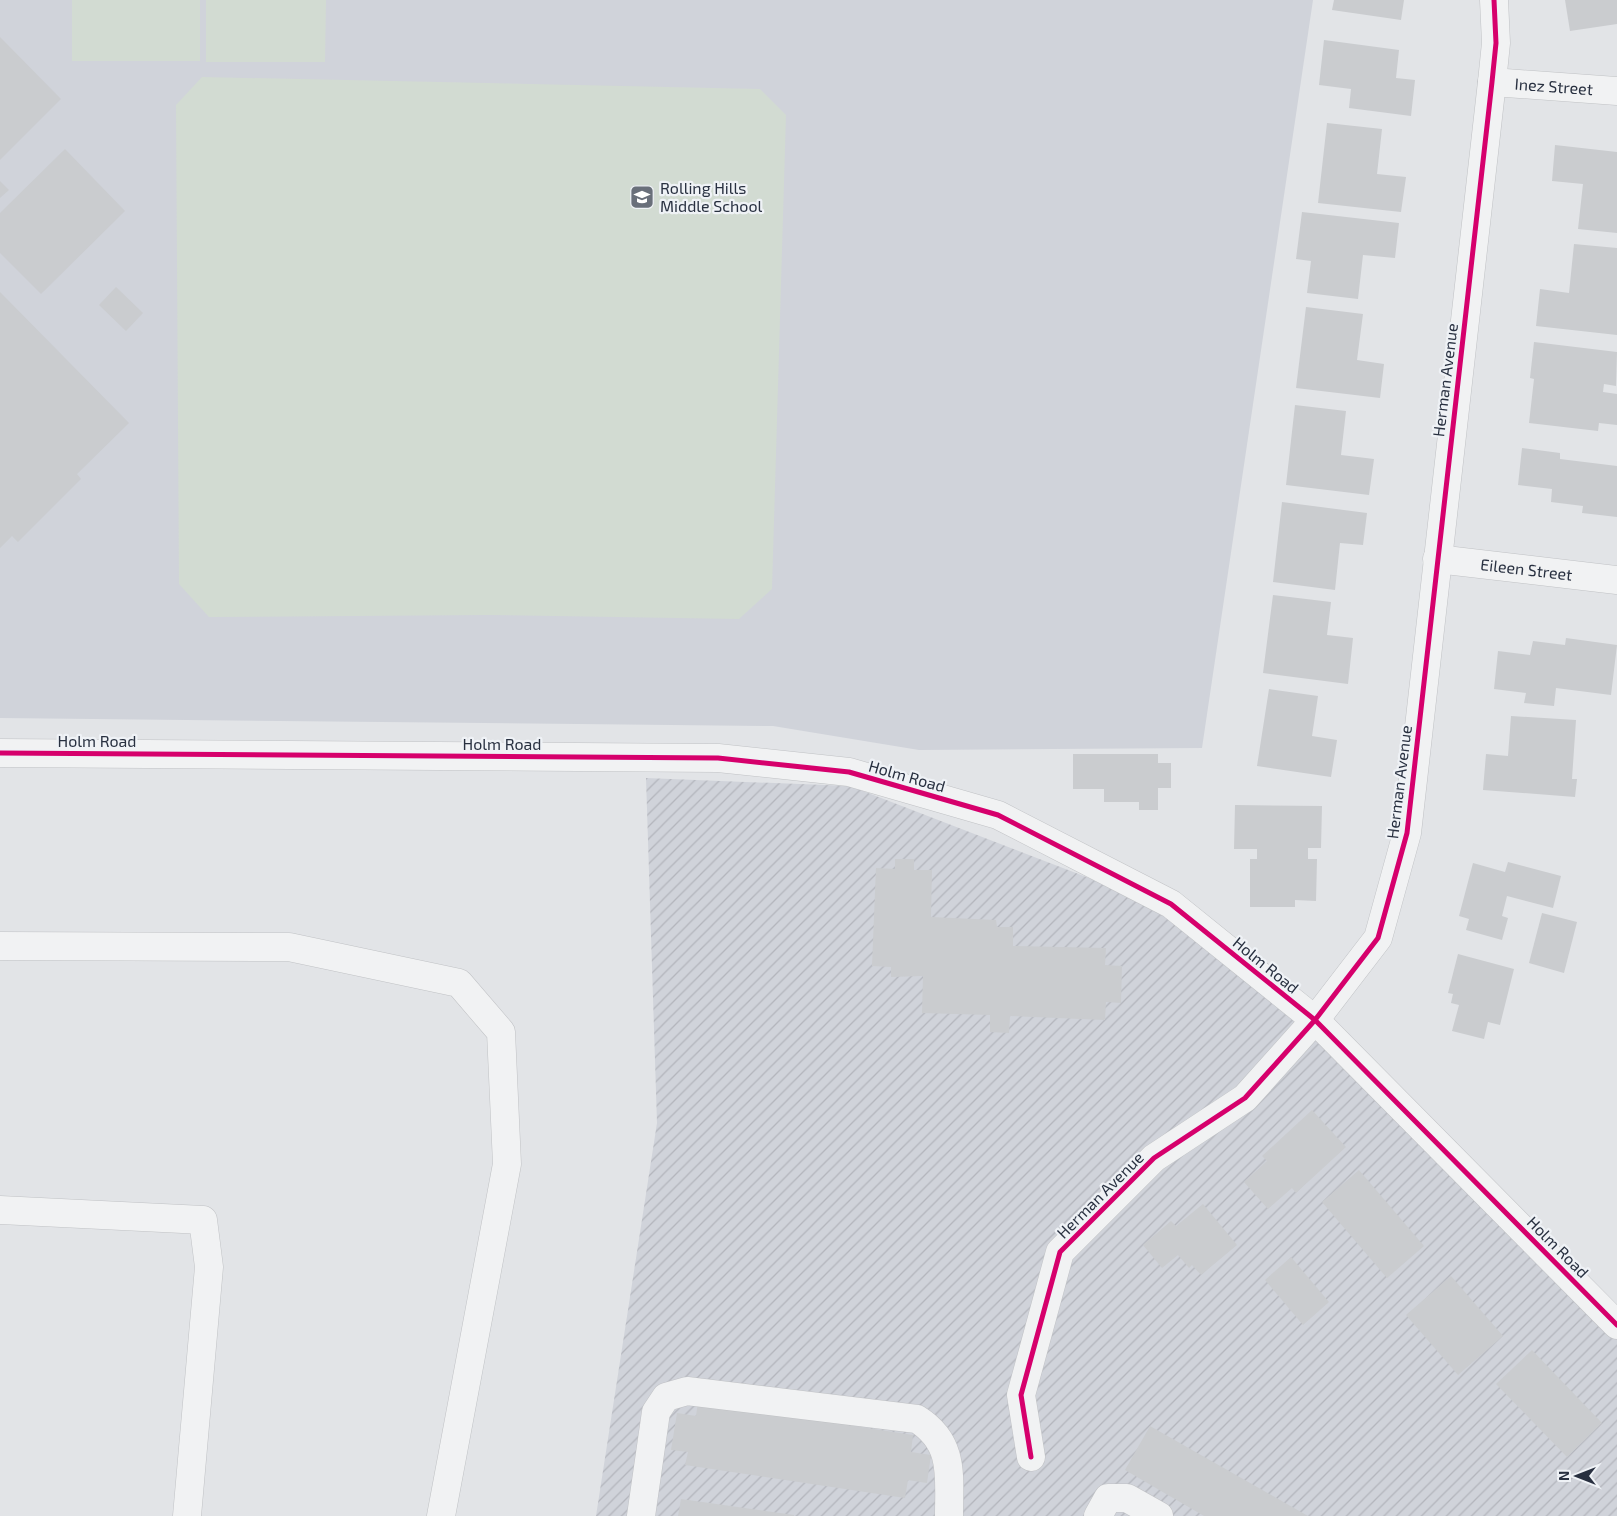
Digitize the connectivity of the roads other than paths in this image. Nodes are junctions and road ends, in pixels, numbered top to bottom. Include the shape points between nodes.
1 (1494, 0) edge
2 (1492, 82) junction
3 (1617, 91) edge
4 (1436, 559) junction
5 (1617, 580) edge
6 (0, 753) edge
7 (0, 946) edge
8 (1315, 1020) junction
9 (0, 1210) edge
10 (1617, 1324) edge
11 (1031, 1457) dead end
12 (186, 1516) edge
13 (441, 1516) edge
14 (641, 1516) edge
15 (949, 1516) edge
16 (1098, 1516) edge
17 (1159, 1516) edge

1 - 2 street, Herman Avenue via 1496,43
2 - 3 street, Inez Street
2 - 4 street, Herman Avenue
4 - 5 street, Eileen Street
4 - 8 street, Herman Avenue via 1407,833 1378,938
6 - 8 street, Holm Road via 718,758 849,772 998,814 1171,904
7 - 13 street via 289,947 459,983 501,1032 508,1164
8 - 10 street, Holm Road
8 - 11 street, Herman Avenue via 1245,1098 1154,1158 1060,1252 1021,1395
9 - 12 street via 203,1220 209,1267
14 - 15 street via 656,1412 666,1397 686,1391 917,1419 932,1428 949,1463
16 - 17 street via 1108,1498 1127,1498

